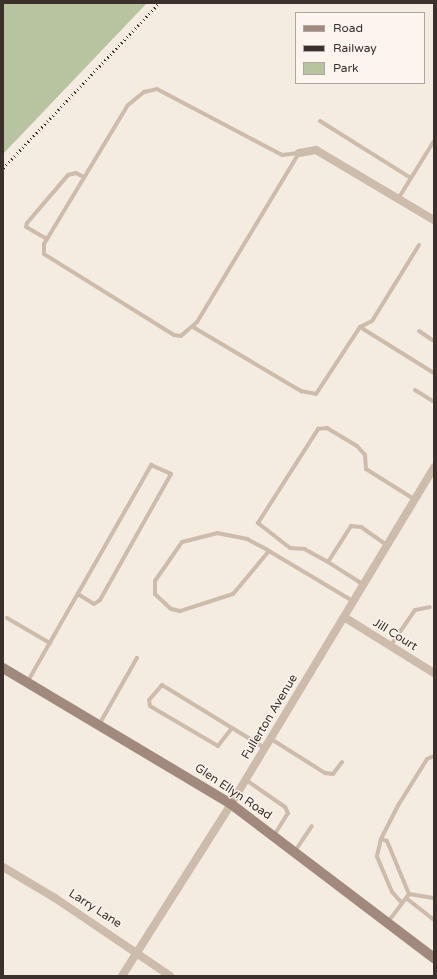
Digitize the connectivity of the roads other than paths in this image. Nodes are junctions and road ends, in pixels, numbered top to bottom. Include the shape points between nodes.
1 (320, 121) dead end
2 (434, 141) edge
3 (299, 153) junction
4 (84, 177) junction
5 (411, 178) junction
6 (398, 199) junction
7 (434, 220) edge
8 (47, 239) junction
9 (419, 245) dead end
10 (193, 327) junction
11 (360, 327) junction
12 (419, 332) dead end
13 (434, 341) edge
14 (434, 373) edge
15 (415, 390) dead end
16 (434, 402) edge
17 (434, 468) edge
18 (415, 500) junction
19 (387, 545) junction
20 (269, 550) junction
21 (328, 562) junction
22 (364, 585) junction
23 (78, 594) junction
24 (354, 601) junction
25 (430, 607) dead end
26 (344, 617) junction
27 (7, 618) dead end
28 (50, 643) junction
29 (390, 646) junction
30 (137, 658) dead end
31 (3, 668) edge
32 (434, 673) edge
33 (28, 681) junction
34 (100, 723) junction
35 (232, 728) junction
36 (271, 739) junction
37 (265, 748) junction
38 (434, 756) edge
39 (342, 762) dead end
40 (246, 780) junction
41 (231, 804) junction
42 (312, 826) dead end
43 (274, 835) junction
44 (381, 839) junction
45 (295, 851) junction
46 (3, 867) edge
47 (409, 894) junction
48 (406, 898) junction
49 (434, 898) edge
50 (402, 903) junction
51 (434, 920) edge
52 (388, 922) junction
53 (137, 952) junction
54 (434, 958) edge
55 (122, 976) edge
56 (170, 976) edge

1 - 5 lane
2 - 5 lane
3 - 4 lane via 282,155 157,89 144,92 128,105
3 - 6 street via 316,150
3 - 10 lane
4 - 8 lane
4 - 8 lane via 76,172 68,175 27,223 26,227
5 - 6 lane
6 - 7 street
8 - 10 lane via 44,254 49,260 174,335 188,333
9 - 11 lane via 372,320
10 - 11 lane via 301,391 316,394
11 - 14 lane
12 - 13 lane
15 - 16 lane
17 - 18 street, Fullerton Avenue
18 - 19 street, Fullerton Avenue
18 - 21 lane via 366,469 365,456 357,446 327,428 318,429 258,524 290,548 305,549
19 - 21 lane via 361,527 351,526
19 - 22 street, Fullerton Avenue
20 - 20 lane via 235,536 217,533 195,536 172,553 155,581 155,594 171,609 180,611 233,594
20 - 24 lane
21 - 22 lane
22 - 24 street, Fullerton Avenue
23 - 23 lane via 151,465 171,474 100,600 94,604
23 - 28 lane
24 - 26 street, Fullerton Avenue
25 - 29 lane via 415,610
26 - 29 street, Jill Court
26 - 36 street, Fullerton Avenue
27 - 28 lane
28 - 33 lane
29 - 32 street, Jill Court
30 - 34 lane
31 - 33 street, Glen Ellyn Road
33 - 34 street, Glen Ellyn Road
34 - 41 street, Glen Ellyn Road
35 - 35 lane via 162,685 149,700 150,706 218,746
35 - 37 lane
36 - 37 street, Fullerton Avenue
36 - 39 lane via 325,773 334,774
37 - 40 street, Fullerton Avenue
38 - 44 lane via 427,759
40 - 41 street, Fullerton Avenue
40 - 43 lane via 285,807 288,813
41 - 43 street, Glen Ellyn Road
41 - 53 street, Fullerton Avenue
42 - 45 lane
43 - 45 street, Glen Ellyn Road
44 - 47 lane via 387,841
44 - 50 lane via 377,856 381,870
45 - 52 street, Glen Ellyn Road
46 - 53 street, Larry Lane
47 - 48 lane
47 - 49 lane
48 - 50 lane
48 - 51 lane
50 - 52 lane
52 - 54 street, Glen Ellyn Road
53 - 55 street, Fullerton Avenue
53 - 56 street, Larry Lane

